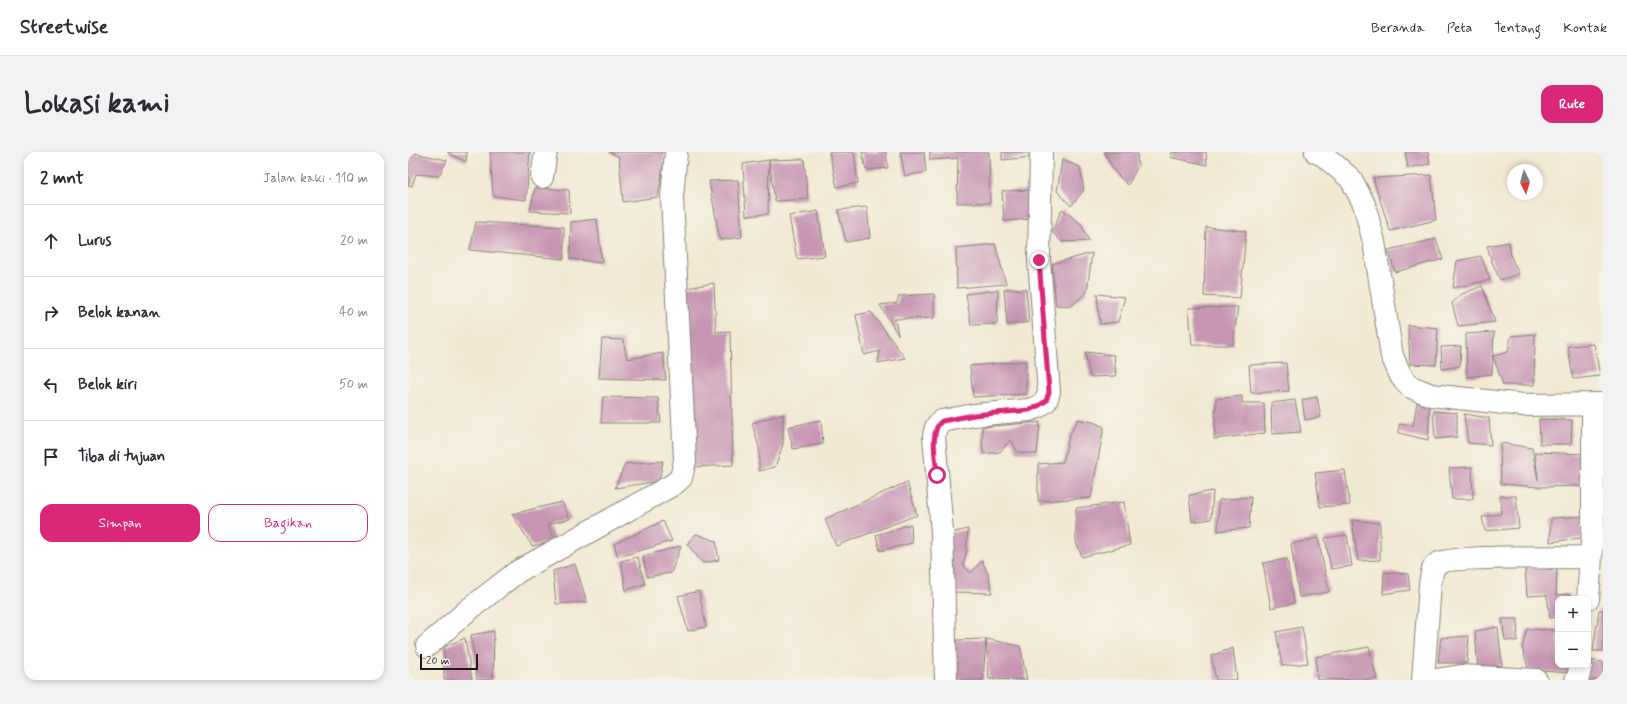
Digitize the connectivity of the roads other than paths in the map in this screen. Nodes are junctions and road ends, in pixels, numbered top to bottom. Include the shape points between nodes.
1 (546, 152) edge
2 (676, 152) edge
3 (1041, 152) edge
4 (1316, 152) edge
5 (542, 177) dead end
6 (1598, 404) edge
7 (1592, 557) junction
8 (1588, 596) edge
9 (427, 646) dead end
10 (1580, 668) edge
11 (946, 680) edge
12 (1423, 680) edge
13 (1436, 680) edge
14 (1536, 680) edge
15 (1576, 680) edge

1 - 5 street
2 - 9 street via 672,197 685,460 681,478 517,572 467,610
3 - 11 street via 1039,260 1049,392 1046,401 1029,410 942,421 935,429 942,532
4 - 6 street via 1351,179 1364,204 1374,242 1392,356 1401,376 1411,387 1431,395 1523,405
6 - 7 street
7 - 8 street
7 - 12 street via 1451,560 1438,563 1433,569 1430,584
10 - 15 street
13 - 14 street via 1461,676

